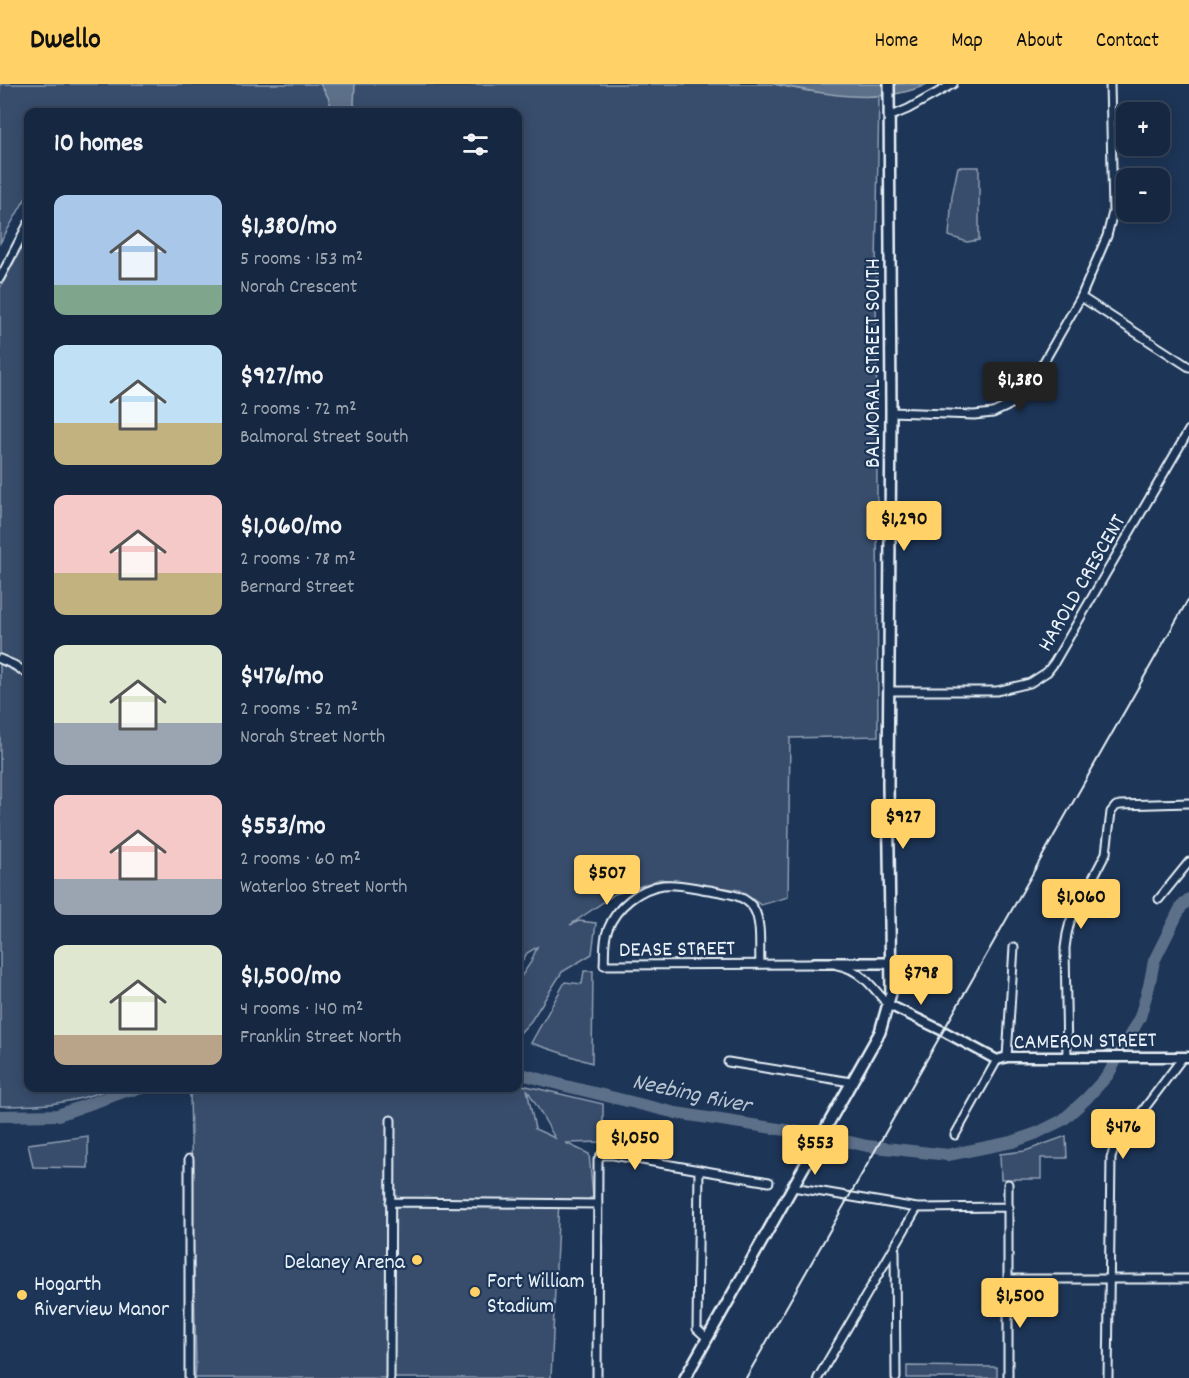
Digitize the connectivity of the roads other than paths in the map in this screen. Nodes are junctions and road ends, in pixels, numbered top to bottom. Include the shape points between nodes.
1 (889, 84) edge
2 (953, 84) edge
3 (1110, 84) edge
4 (889, 117) junction
5 (24, 232) edge
6 (0, 278) edge
7 (1081, 297) junction
8 (1189, 367) edge
9 (891, 412) junction
10 (1189, 430) edge
11 (0, 659) edge
12 (24, 671) edge
13 (889, 691) junction
14 (1189, 803) edge
15 (1189, 862) edge
16 (1159, 899) dead end
17 (1014, 947) dead end
18 (814, 963) junction
19 (891, 963) junction
20 (760, 964) junction
21 (887, 1004) junction
22 (1067, 1056) junction
23 (1007, 1057) junction
24 (1186, 1057) edge
25 (997, 1060) junction
26 (728, 1062) dead end
27 (851, 1082) junction
28 (391, 1120) dead end
29 (955, 1135) dead end
30 (189, 1159) dead end
31 (699, 1170) junction
32 (769, 1182) dead end
33 (1008, 1184) dead end
34 (793, 1187) junction
35 (390, 1202) junction
36 (598, 1204) junction
37 (1009, 1207) junction
38 (917, 1208) junction
39 (895, 1248) junction
40 (1008, 1279) junction
41 (1109, 1279) junction
42 (1189, 1279) edge
43 (707, 1338) junction
44 (189, 1378) edge
45 (390, 1378) edge
46 (597, 1378) edge
47 (685, 1378) edge
48 (818, 1378) edge
49 (896, 1378) edge
50 (1008, 1378) edge
51 (1108, 1378) edge

1 - 4 main road, BALMORAL STREET SOUTH
2 - 4 street
3 - 7 street via 1113,212
4 - 9 main road, BALMORAL STREET SOUTH
5 - 6 street
7 - 8 street
7 - 9 street via 1030,386 1016,401 993,413 974,415
9 - 13 main road, BALMORAL STREET SOUTH
10 - 13 street, HAROLD CRESCENT via 1047,672 1030,683 997,691
11 - 12 street
13 - 19 main road, BALMORAL STREET SOUTH
14 - 22 street via 1116,806 1111,812 1106,853 1067,934
15 - 16 street
17 - 23 street
18 - 19 main road
18 - 20 street, DEASE STREET
18 - 21 street, DEASE STREET via 841,966 864,977
19 - 21 main road, BALMORAL STREET SOUTH
20 - 20 street, DEASE STREET via 757,915 750,904 736,896 682,886 664,885 634,897 614,918 605,942 604,965
21 - 25 street, CAMERON STREET
21 - 27 main road, BALMORAL STREET SOUTH via 880,1032
22 - 23 street, CAMERON STREET
22 - 24 street, CAMERON STREET
23 - 25 street, CAMERON STREET
24 - 41 street via 1114,1149
25 - 29 street
26 - 27 street
27 - 34 main road, BALMORAL STREET SOUTH
28 - 35 street
30 - 44 street
31 - 32 street
31 - 36 street via 602,1155 598,1160
31 - 43 street via 697,1329
33 - 37 street
34 - 38 street
34 - 43 main road, BALMORAL STREET SOUTH
35 - 36 street
35 - 45 street
36 - 46 street
37 - 38 street
37 - 40 street
38 - 39 street
39 - 48 street
39 - 49 street
40 - 41 street
40 - 50 street
41 - 42 street
41 - 51 street
43 - 47 main road, BALMORAL STREET SOUTH

